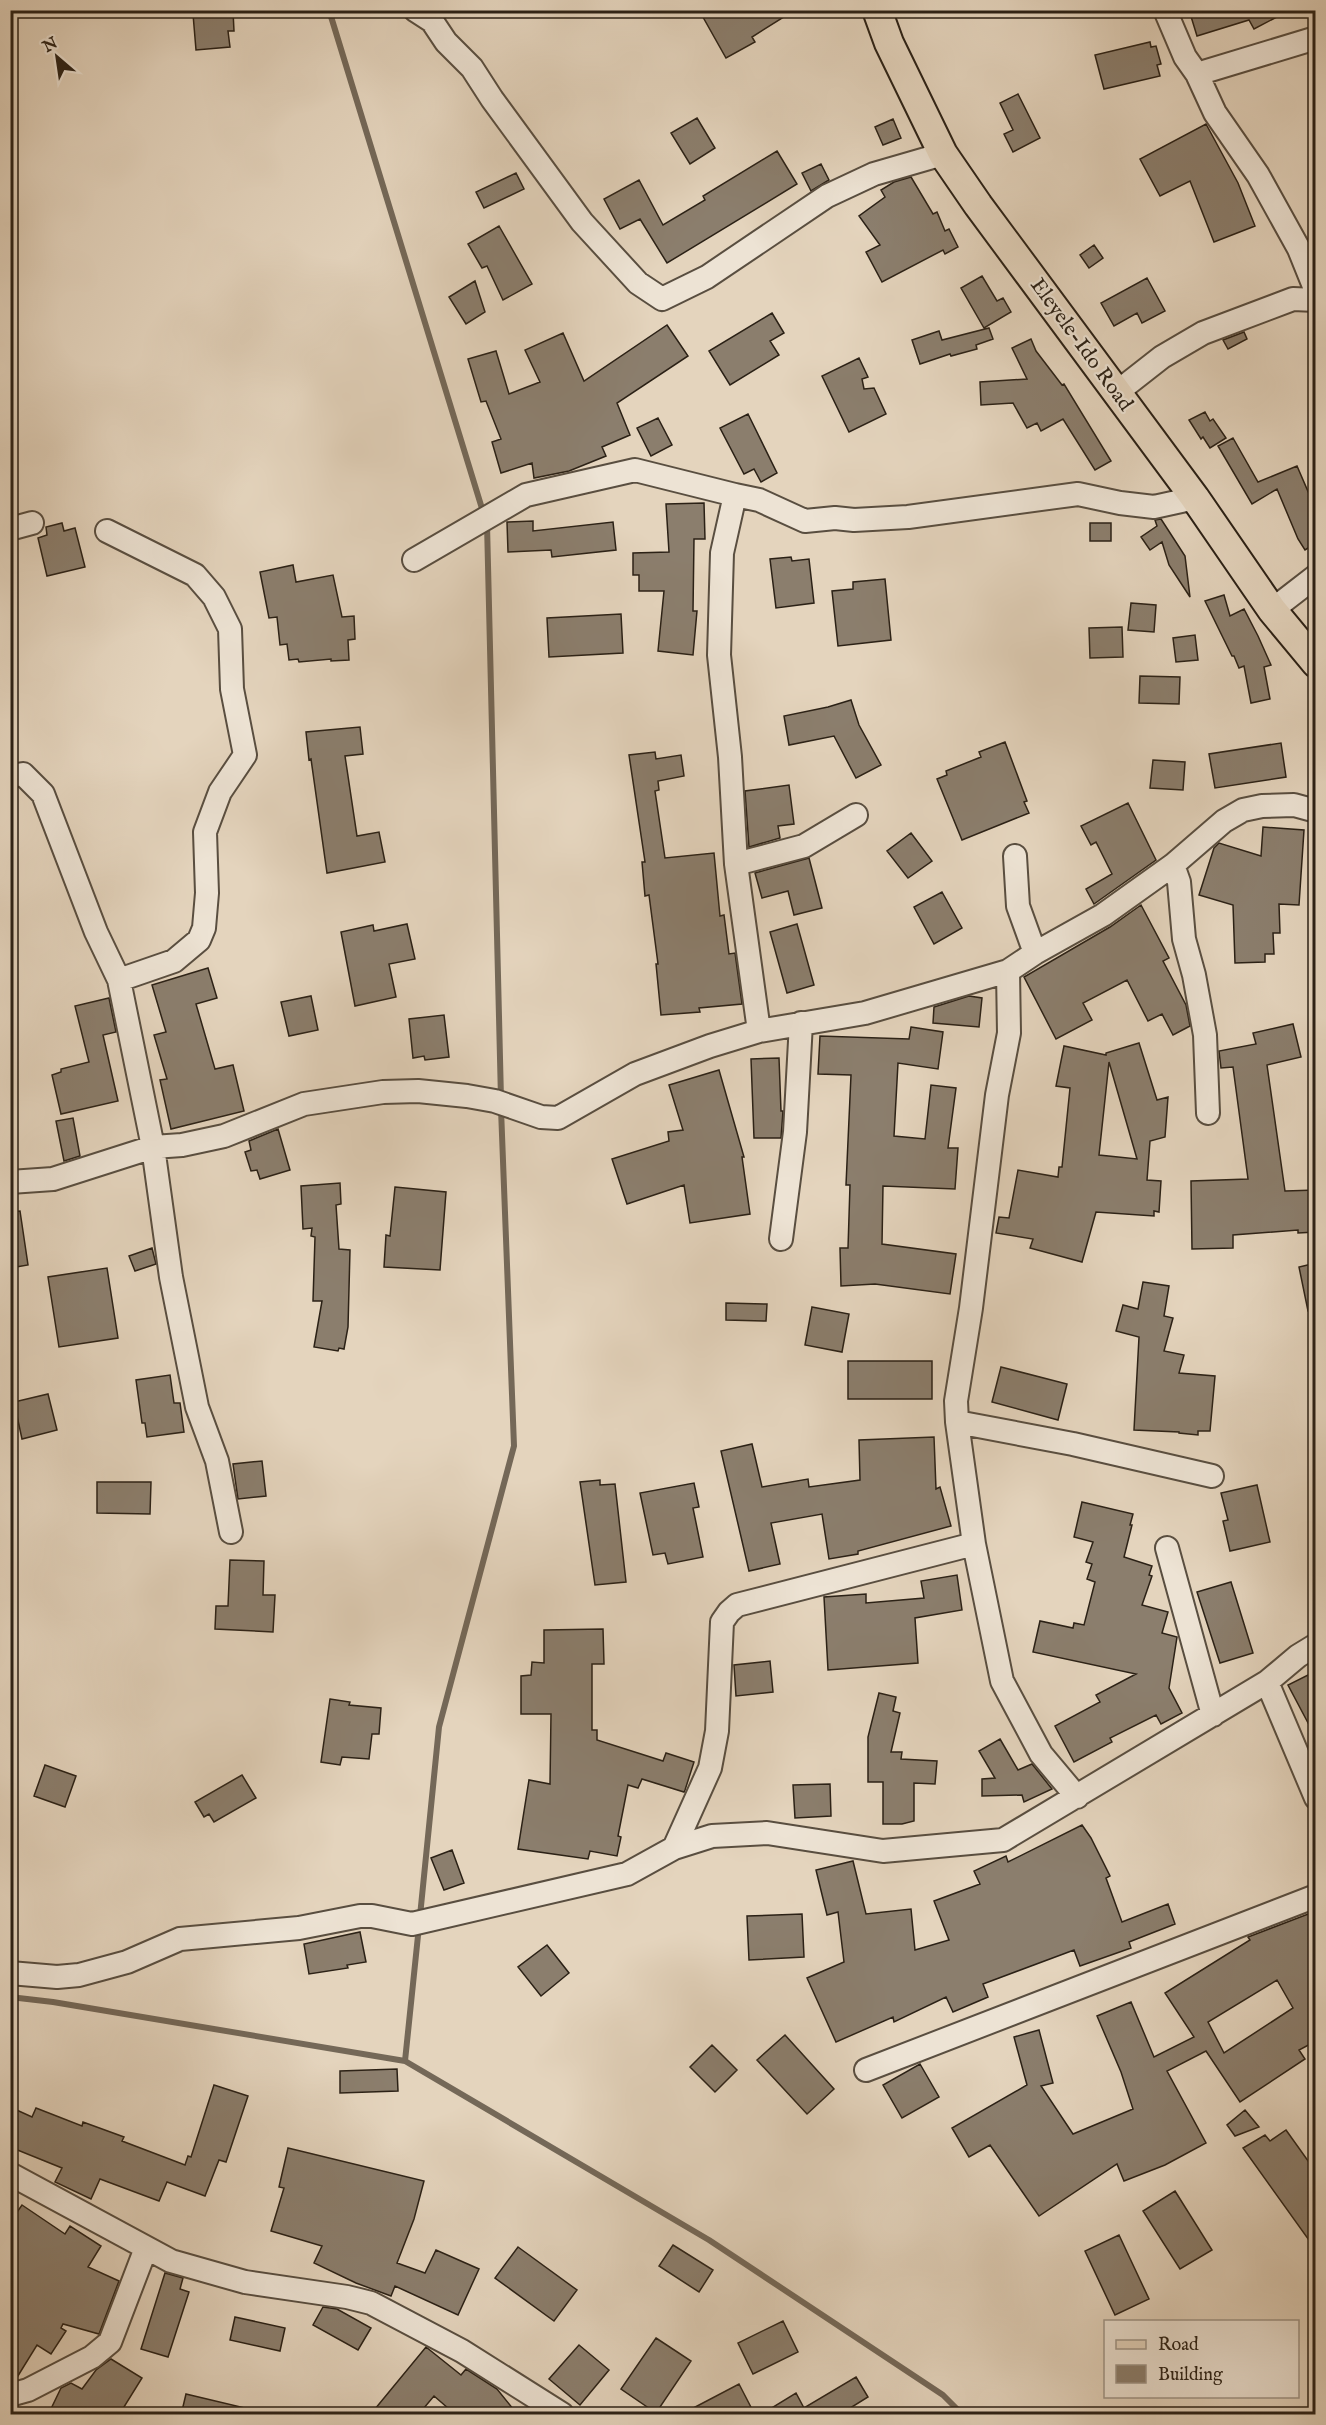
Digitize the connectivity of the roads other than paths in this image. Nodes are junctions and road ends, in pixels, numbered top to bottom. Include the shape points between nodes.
1 (415, 10) edge
2 (876, 10) edge
3 (1165, 10) edge
4 (1316, 38) edge
5 (1197, 74) junction
6 (943, 154) junction
7 (1316, 291) edge
8 (1316, 300) edge
9 (1116, 393) junction
10 (735, 495) junction
11 (1195, 498) junction
12 (107, 531) dead end
13 (414, 560) dead end
14 (1316, 576) edge
15 (1272, 610) junction
16 (1316, 663) edge
17 (10, 776) edge
18 (1316, 811) edge
19 (856, 815) dead end
20 (1015, 856) dead end
21 (736, 864) junction
22 (1173, 865) junction
23 (1035, 952) junction
24 (1008, 971) junction
25 (119, 980) junction
26 (801, 1023) junction
27 (759, 1030) junction
28 (1208, 1113) dead end
29 (153, 1147) junction
30 (10, 1182) edge
31 (781, 1239) dead end
32 (957, 1422) junction
33 (1212, 1476) dead end
34 (231, 1532) dead end
35 (974, 1544) junction
36 (1167, 1548) dead end
37 (1316, 1645) edge
38 (1267, 1682) junction
39 (1213, 1715) junction
40 (1077, 1797) junction
41 (1316, 1798) edge
42 (674, 1848) junction
43 (1316, 1896) edge
44 (10, 1973) edge
45 (866, 2070) dead end
46 (10, 2174) edge
47 (146, 2248) junction
48 (10, 2395) edge
49 (562, 2415) edge

1 - 6 street via 432,21 472,68 582,222 638,283 662,299 707,277 827,196 874,174
2 - 6 main road, Eleyele-Ido Road
3 - 5 street via 1185,57
4 - 5 street
5 - 7 street via 1215,113 1258,175 1299,249
6 - 9 main road, Eleyele-Ido Road
8 - 9 street via 1293,299 1203,333 1162,357
9 - 11 main road, Eleyele-Ido Road
10 - 11 street via 759,500 805,521 908,517 1078,494 1154,507
10 - 13 street via 635,471 526,495
10 - 21 street via 722,553 719,655
11 - 15 main road, Eleyele-Ido Road
12 - 25 street via 195,574 214,597 230,629 232,689 245,755 220,792 205,832 207,893 199,940 174,961
14 - 15 street
15 - 16 main road, Eleyele-Ido Road
17 - 25 street via 23,774 44,794 96,932
18 - 22 street via 1294,806 1243,810 1224,821
19 - 21 street via 804,846
20 - 23 street via 1018,906
21 - 27 street
22 - 23 street via 1103,915
22 - 28 street via 1205,1035
23 - 24 street
24 - 26 street via 865,1013
24 - 32 street via 1009,1033 997,1095 956,1401
25 - 29 street
26 - 27 street
26 - 31 street via 795,1132
27 - 29 street via 635,1074 558,1118 541,1117 504,1103 467,1096 382,1092 304,1104 224,1136
29 - 30 street via 53,1179
29 - 34 street via 171,1278 197,1407 217,1461
32 - 33 street
32 - 35 street
35 - 40 street via 1002,1681 1041,1754
35 - 42 street via 737,1605 729,1611 722,1622 717,1731 710,1768
36 - 39 street
37 - 38 street
38 - 39 street
38 - 41 street
39 - 40 street
40 - 42 street via 1004,1840 883,1851 767,1833 712,1836
42 - 44 street via 627,1874 412,1924 360,1916 299,1928 180,1939 127,1962 79,1975
43 - 45 street
46 - 47 street
47 - 48 street via 110,2342 92,2357 28,2390
47 - 49 street via 171,2261 245,2282 371,2303 462,2351

